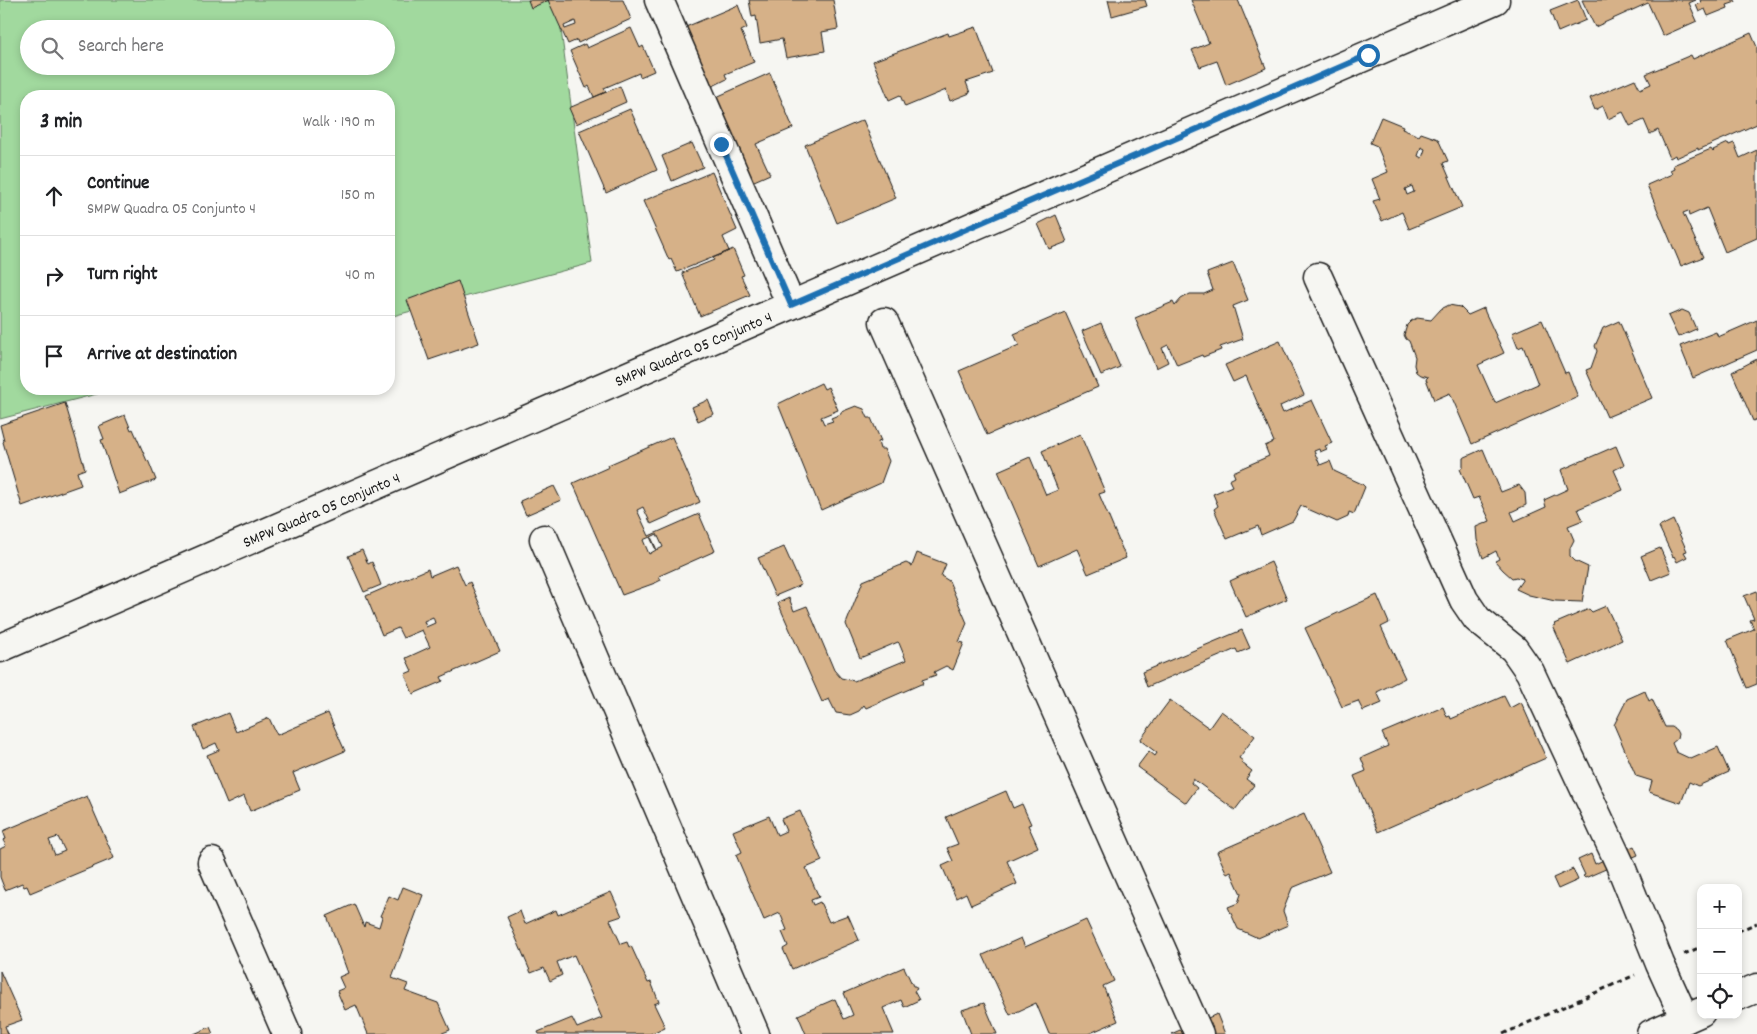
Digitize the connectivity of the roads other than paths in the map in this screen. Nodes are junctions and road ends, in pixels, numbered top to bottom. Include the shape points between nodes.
1 (659, 0) edge
2 (1496, 0) edge
3 (1318, 277) dead end
4 (791, 305) junction
5 (884, 322) dead end
6 (544, 539) dead end
7 (0, 648) edge
8 (212, 862) dead end
9 (1757, 988) edge
10 (1742, 994) edge
11 (1693, 1015) edge
12 (287, 1034) edge
13 (755, 1034) edge
14 (1199, 1034) edge
15 (1651, 1034) edge

1 - 4 street
2 - 4 street, SMPW Quadra 05 Conjunto 4
3 - 11 street via 1464,600 1477,619 1514,649 1530,672 1619,862 1660,964
4 - 7 street, SMPW Quadra 05 Conjunto 4
5 - 14 street
6 - 13 street
8 - 12 street
9 - 10 street
11 - 15 street

